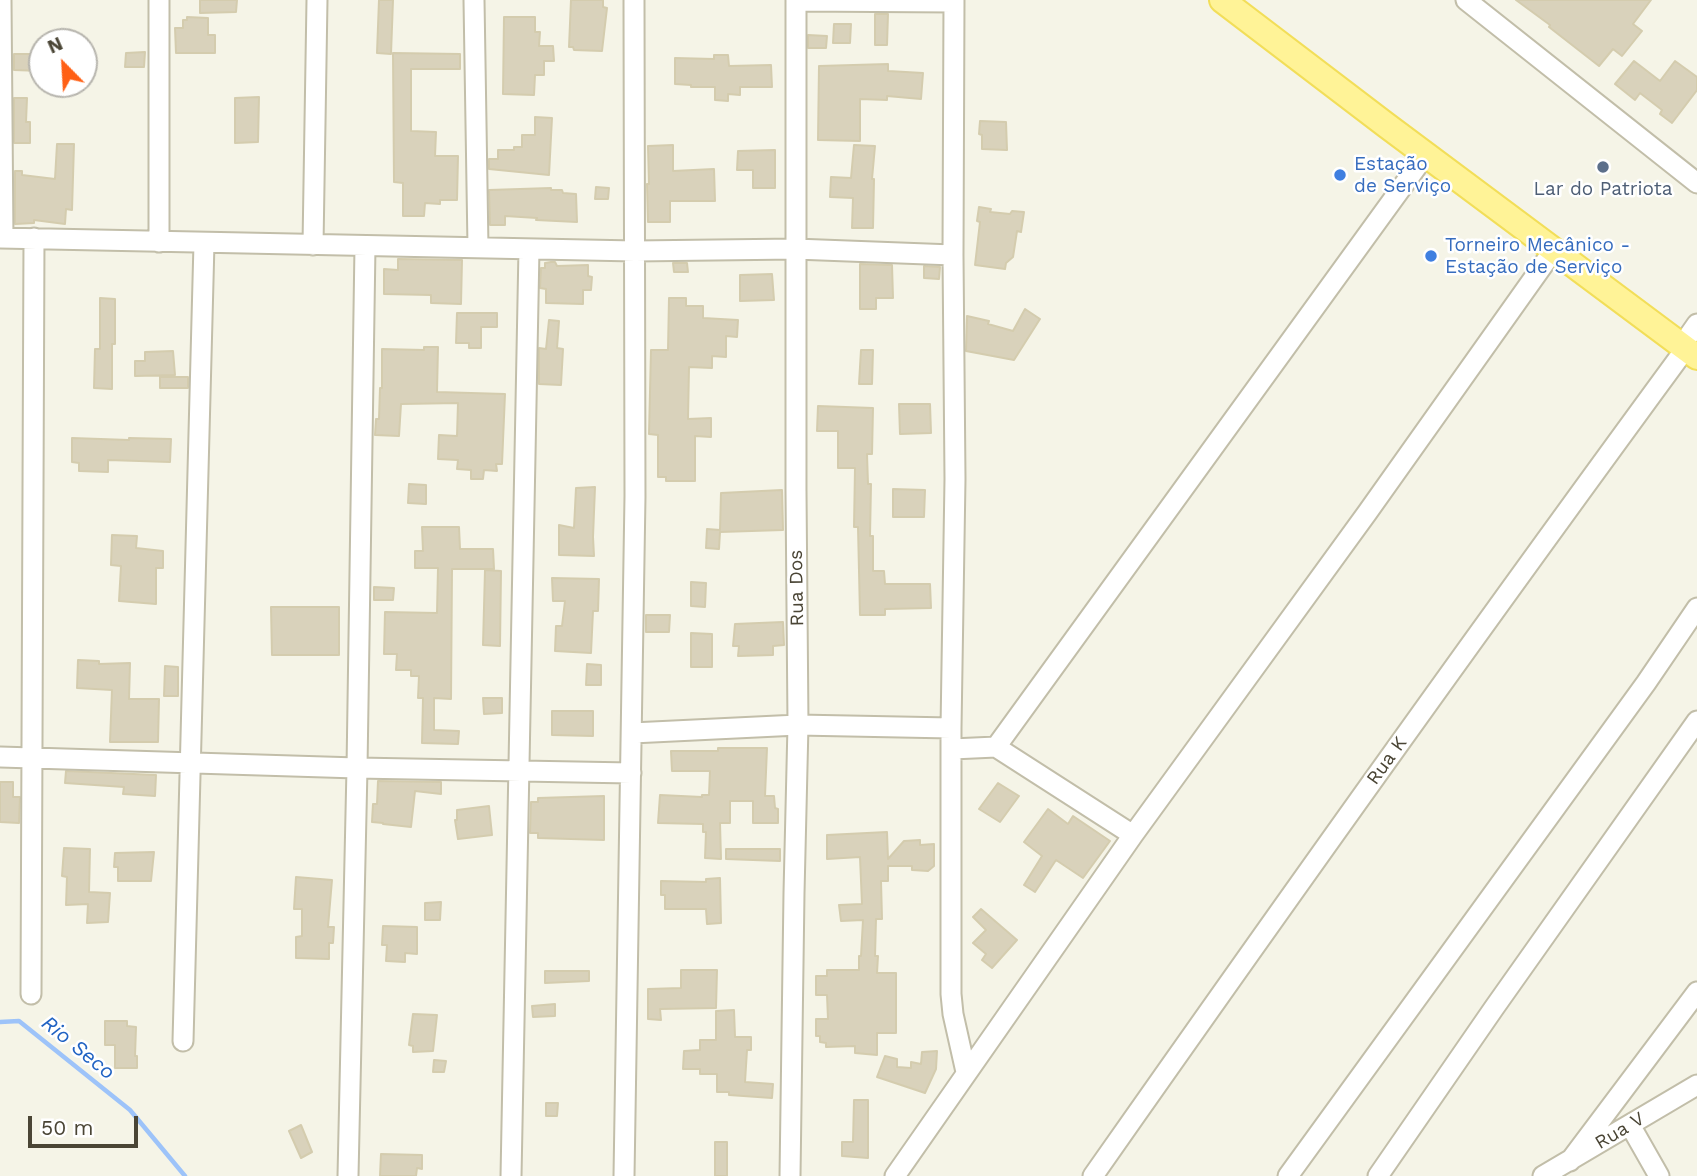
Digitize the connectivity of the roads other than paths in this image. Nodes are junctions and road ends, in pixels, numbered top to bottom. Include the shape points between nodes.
1 (1, 0) edge
2 (159, 0) edge
3 (317, 0) edge
4 (474, 0) edge
5 (634, 0) edge
6 (796, 0) edge
7 (1222, 0) edge
8 (1249, 0) edge
9 (1466, 0) edge
10 (954, 1) edge
11 (1426, 154) junction
12 (1697, 183) edge
13 (1, 238) edge
14 (34, 238) junction
15 (159, 242) junction
16 (204, 243) junction
17 (313, 245) junction
18 (365, 246) junction
19 (478, 247) junction
20 (529, 249) junction
21 (795, 249) junction
22 (635, 251) junction
23 (1553, 251) junction
24 (953, 255) junction
25 (1693, 340) edge
26 (1697, 608) edge
27 (1697, 721) edge
28 (798, 725) junction
29 (951, 728) junction
30 (632, 733) junction
31 (996, 747) junction
32 (952, 748) junction
33 (0, 757) edge
34 (33, 758) junction
35 (190, 761) junction
36 (357, 768) junction
37 (518, 770) junction
38 (631, 773) junction
39 (1133, 835) junction
40 (1697, 992) edge
41 (31, 994) dead end
42 (183, 1041) dead end
43 (966, 1072) junction
44 (1697, 1085) edge
45 (1630, 1125) junction
46 (1570, 1161) junction
47 (348, 1176) edge
48 (511, 1176) edge
49 (624, 1176) edge
50 (790, 1176) edge
51 (895, 1176) edge
52 (1093, 1176) edge
53 (1289, 1176) edge
54 (1378, 1176) edge
55 (1543, 1176) edge
56 (1659, 1176) edge

1 - 13 street
2 - 15 street
3 - 17 street
4 - 19 street
5 - 22 street
6 - 10 street
6 - 21 street, Rua Dos
7 - 11 main road
8 - 25 main road
9 - 12 street
10 - 24 street
11 - 23 main road
11 - 31 street
13 - 14 street
14 - 15 street
14 - 34 street
15 - 16 street
16 - 17 street
16 - 35 street
17 - 18 street
18 - 19 street
18 - 36 street
19 - 20 street
20 - 22 street
20 - 37 street
21 - 22 street
21 - 24 street
21 - 28 street, Rua Dos
22 - 30 street
23 - 25 main road
23 - 39 street
24 - 29 street
25 - 52 street, Rua K via 1494,611
26 - 53 street
27 - 54 street
28 - 29 street
28 - 30 street
28 - 50 street, Rua Dos
29 - 32 street
30 - 38 street
31 - 32 street
31 - 39 street
32 - 43 street via 951,994
33 - 34 street
34 - 35 street
34 - 41 street
35 - 36 street
35 - 42 street
36 - 37 street
36 - 47 street
37 - 38 street
37 - 48 street
38 - 49 street
39 - 43 street
40 - 46 street
43 - 51 street
44 - 45 street, Rua V
45 - 46 street, Rua V
45 - 56 street
46 - 55 street, Rua V

